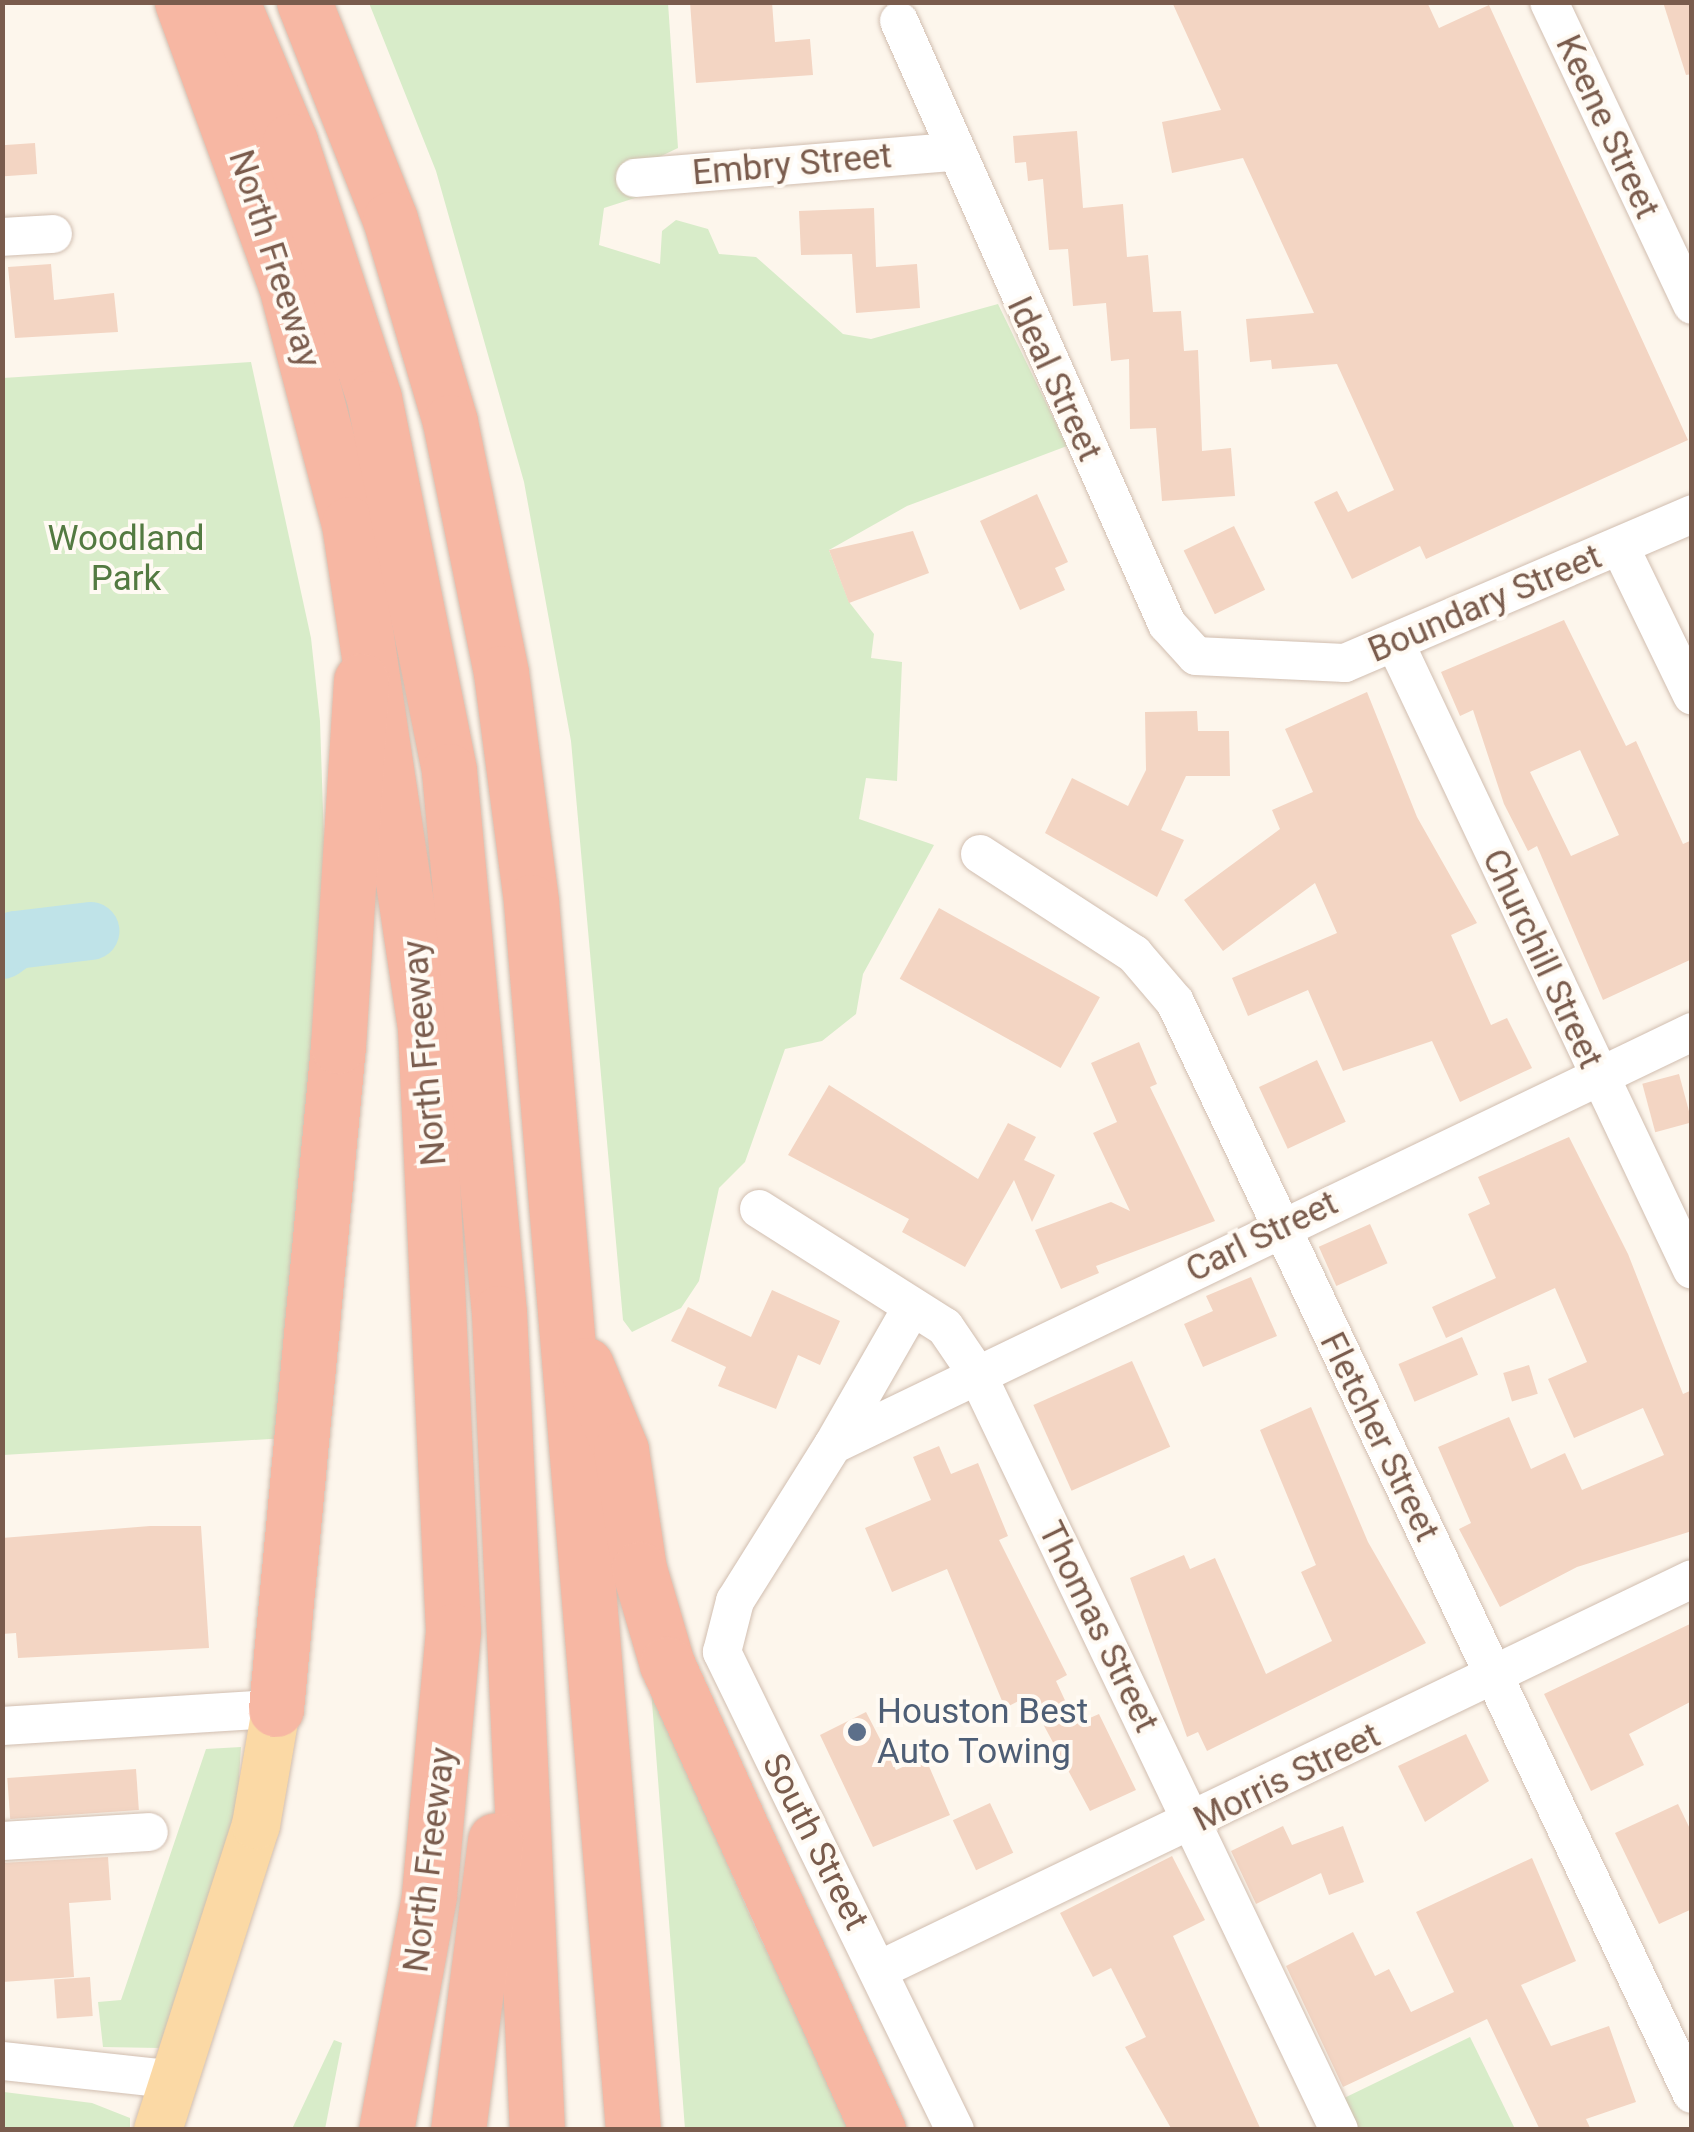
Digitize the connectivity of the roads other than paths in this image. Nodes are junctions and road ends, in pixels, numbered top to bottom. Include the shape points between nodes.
1 (182, 2) edge
2 (232, 2) edge
3 (304, 2) edge
4 (1549, 2) edge
5 (899, 21) dead end
6 (950, 152) junction
7 (635, 178) dead end
8 (53, 234) dead end
9 (2, 237) edge
10 (1692, 305) edge
11 (1692, 514) edge
12 (1620, 547) junction
13 (368, 615) junction
14 (1397, 646) junction
15 (1271, 665) joint
16 (1692, 695) edge
17 (980, 854) dead end
18 (1692, 1032) edge
19 (1596, 1075) junction
20 (759, 1209) dead end
21 (1278, 1230) junction
22 (1692, 1270) edge
23 (912, 1306) junction
24 (566, 1316) junction
25 (976, 1374) junction
26 (504, 1407) junction
27 (834, 1445) junction
28 (1692, 1579) edge
29 (1495, 1676) junction
30 (276, 1709) junction
31 (2, 1726) edge
32 (1193, 1824) junction
33 (148, 1832) dead end
34 (2, 1841) edge
35 (879, 1970) junction
36 (531, 2014) junction
37 (2, 2061) edge
38 (176, 2080) junction
39 (1692, 2094) edge
40 (158, 2130) edge
41 (386, 2130) edge
42 (458, 2130) edge
43 (515, 2130) edge
44 (538, 2130) edge
45 (634, 2130) edge
46 (878, 2130) edge
47 (955, 2130) edge
48 (1339, 2130) edge

1 - 13 highway, North Freeway via 286,286
2 - 26 highway, North Freeway via 334,265 420,589 451,790
3 - 24 highway via 390,219 480,562 527,864
4 - 10 street, Keene Street
5 - 6 street, Ideal Street
6 - 7 street, Embry Street
6 - 15 street, Ideal Street via 1174,635 1216,663
8 - 9 street
11 - 12 street, Boundary Street
12 - 14 street, Boundary Street
12 - 16 street
13 - 30 highway
13 - 41 highway, North Freeway via 426,1028 453,1562 440,1806
14 - 15 street, Boundary Street via 1344,663
14 - 19 street, Churchill Street
17 - 21 street, Fletcher Street via 1155,971
18 - 19 street, Carl Street
19 - 21 street, Carl Street
19 - 22 street, Churchill Street
20 - 23 street, Thomas Street
21 - 25 street, Carl Street
21 - 29 street, Fletcher Street
23 - 25 street, Thomas Street via 945,1328
23 - 27 street
24 - 45 highway
24 - 46 highway via 621,1450 639,1569 667,1664
25 - 27 street, Carl Street
25 - 32 street, Thomas Street
26 - 36 highway
26 - 42 highway via 498,1798
27 - 35 street, South Street via 735,1601 722,1652
28 - 29 street, Morris Street
29 - 32 street, Morris Street
29 - 39 street, Fletcher Street
30 - 31 street
30 - 38 main road via 256,1825
32 - 35 street, Morris Street
32 - 48 street, Thomas Street
33 - 34 street
35 - 47 street, South Street
36 - 43 highway
36 - 44 highway
37 - 38 street
38 - 40 main road

